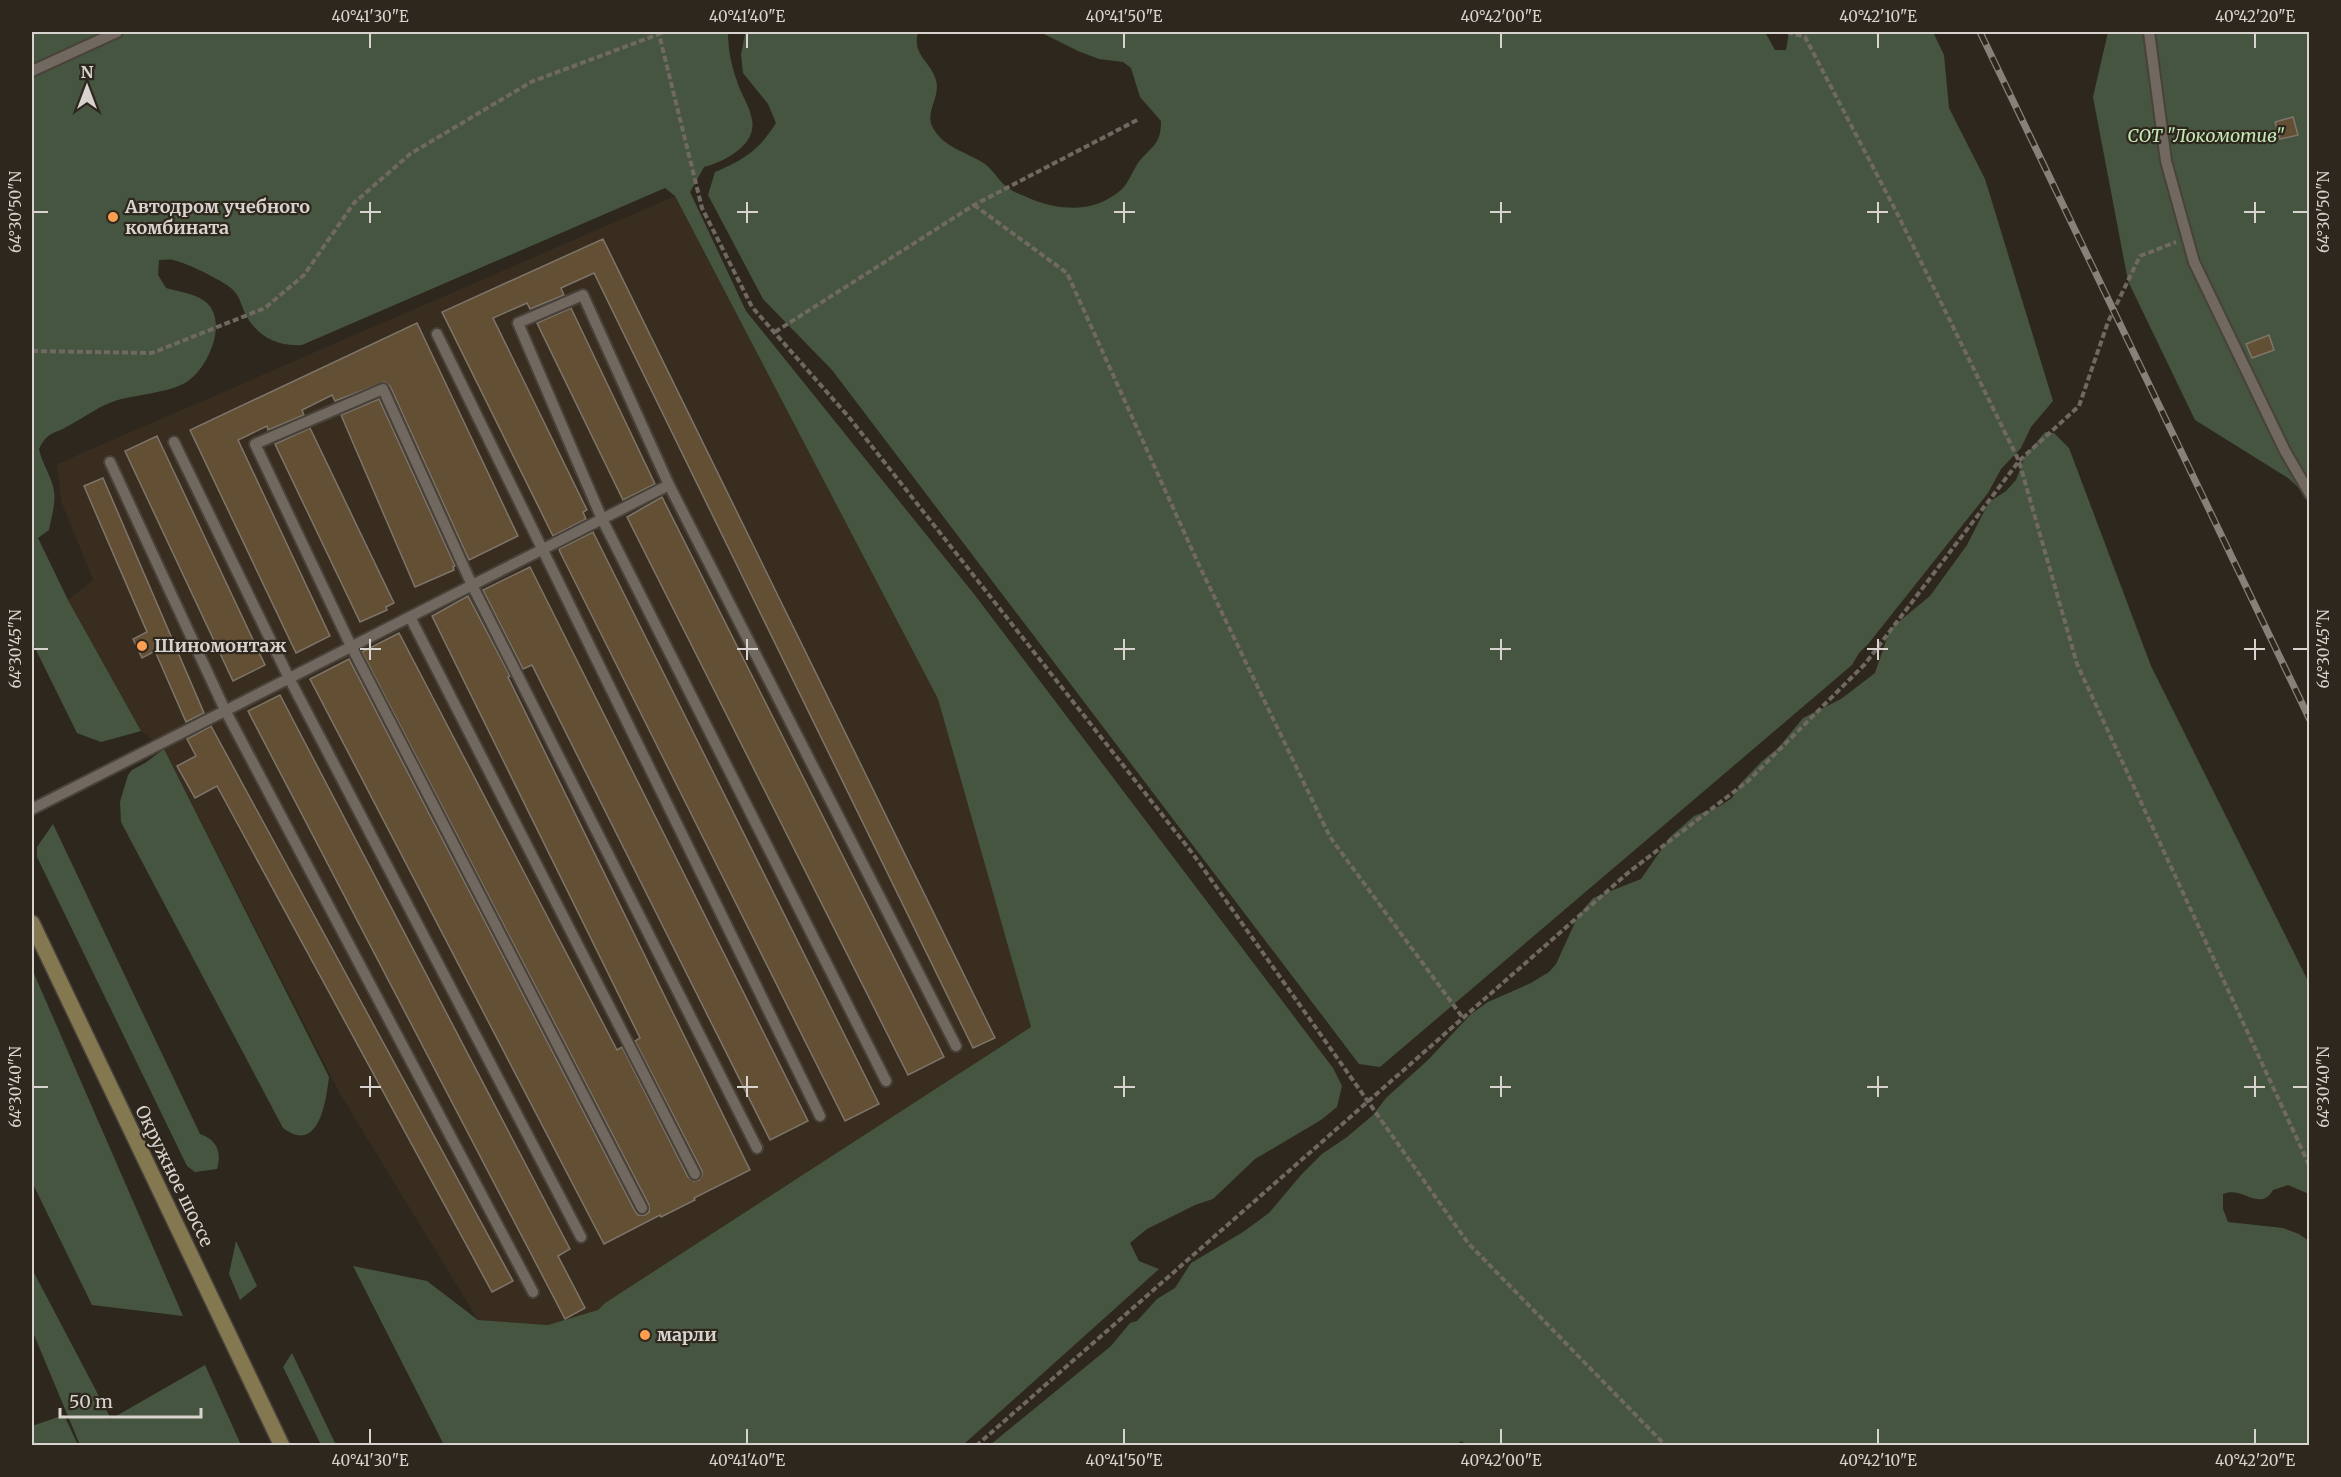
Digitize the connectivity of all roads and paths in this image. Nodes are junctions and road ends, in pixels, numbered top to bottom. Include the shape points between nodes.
1 (117, 32) edge
2 (1787, 32) edge
3 (2149, 32) edge
4 (662, 33) edge
5 (32, 71) edge
6 (1139, 119) dead end
7 (974, 205) junction
8 (2187, 238) junction
9 (774, 332) junction
10 (437, 334) dead end
11 (32, 351) edge
12 (174, 442) dead end
13 (2019, 461) junction
14 (110, 462) dead end
15 (669, 485) junction
16 (2310, 494) edge
17 (602, 519) junction
18 (542, 549) junction
19 (472, 585) junction
20 (410, 617) junction
21 (351, 646) junction
22 (289, 678) junction
23 (225, 711) junction
24 (32, 809) edge
25 (32, 923) edge
26 (1463, 1018) junction
27 (956, 1046) dead end
28 (885, 1081) dead end
29 (1370, 1101) junction
30 (820, 1116) dead end
31 (757, 1148) dead end
32 (2310, 1167) edge
33 (695, 1174) dead end
34 (642, 1208) dead end
35 (580, 1237) dead end
36 (533, 1292) dead end
37 (282, 1446) edge
38 (976, 1446) edge
39 (1665, 1446) edge

1 - 5 lane
2 - 13 path via 1804,37 1898,215
3 - 8 lane via 2166,161
4 - 9 path via 702,208 752,308
4 - 11 path via 531,82 410,154 354,203 304,275 265,308 152,353
6 - 7 path
7 - 9 path
7 - 26 path via 1067,273 1198,563 1330,837
8 - 13 path via 2140,256 2108,322 2079,406
8 - 16 lane via 2194,262 2285,451
9 - 29 path via 848,416 1193,854
10 - 18 lane
12 - 22 lane
13 - 26 path via 1865,664 1765,765 1629,872
13 - 32 path via 2077,664
14 - 23 lane
15 - 17 lane
15 - 17 lane via 583,295 518,323
15 - 27 lane
17 - 18 lane
17 - 28 lane
18 - 19 lane
18 - 30 lane
19 - 20 lane
19 - 21 lane via 382,389 255,444
19 - 31 lane
20 - 21 lane
20 - 33 lane
21 - 22 lane
21 - 34 lane
22 - 23 lane
22 - 35 lane
23 - 24 lane
23 - 36 lane
25 - 37 main road, Окружное шоссе
26 - 29 path
29 - 38 path
29 - 39 path via 1468,1243

